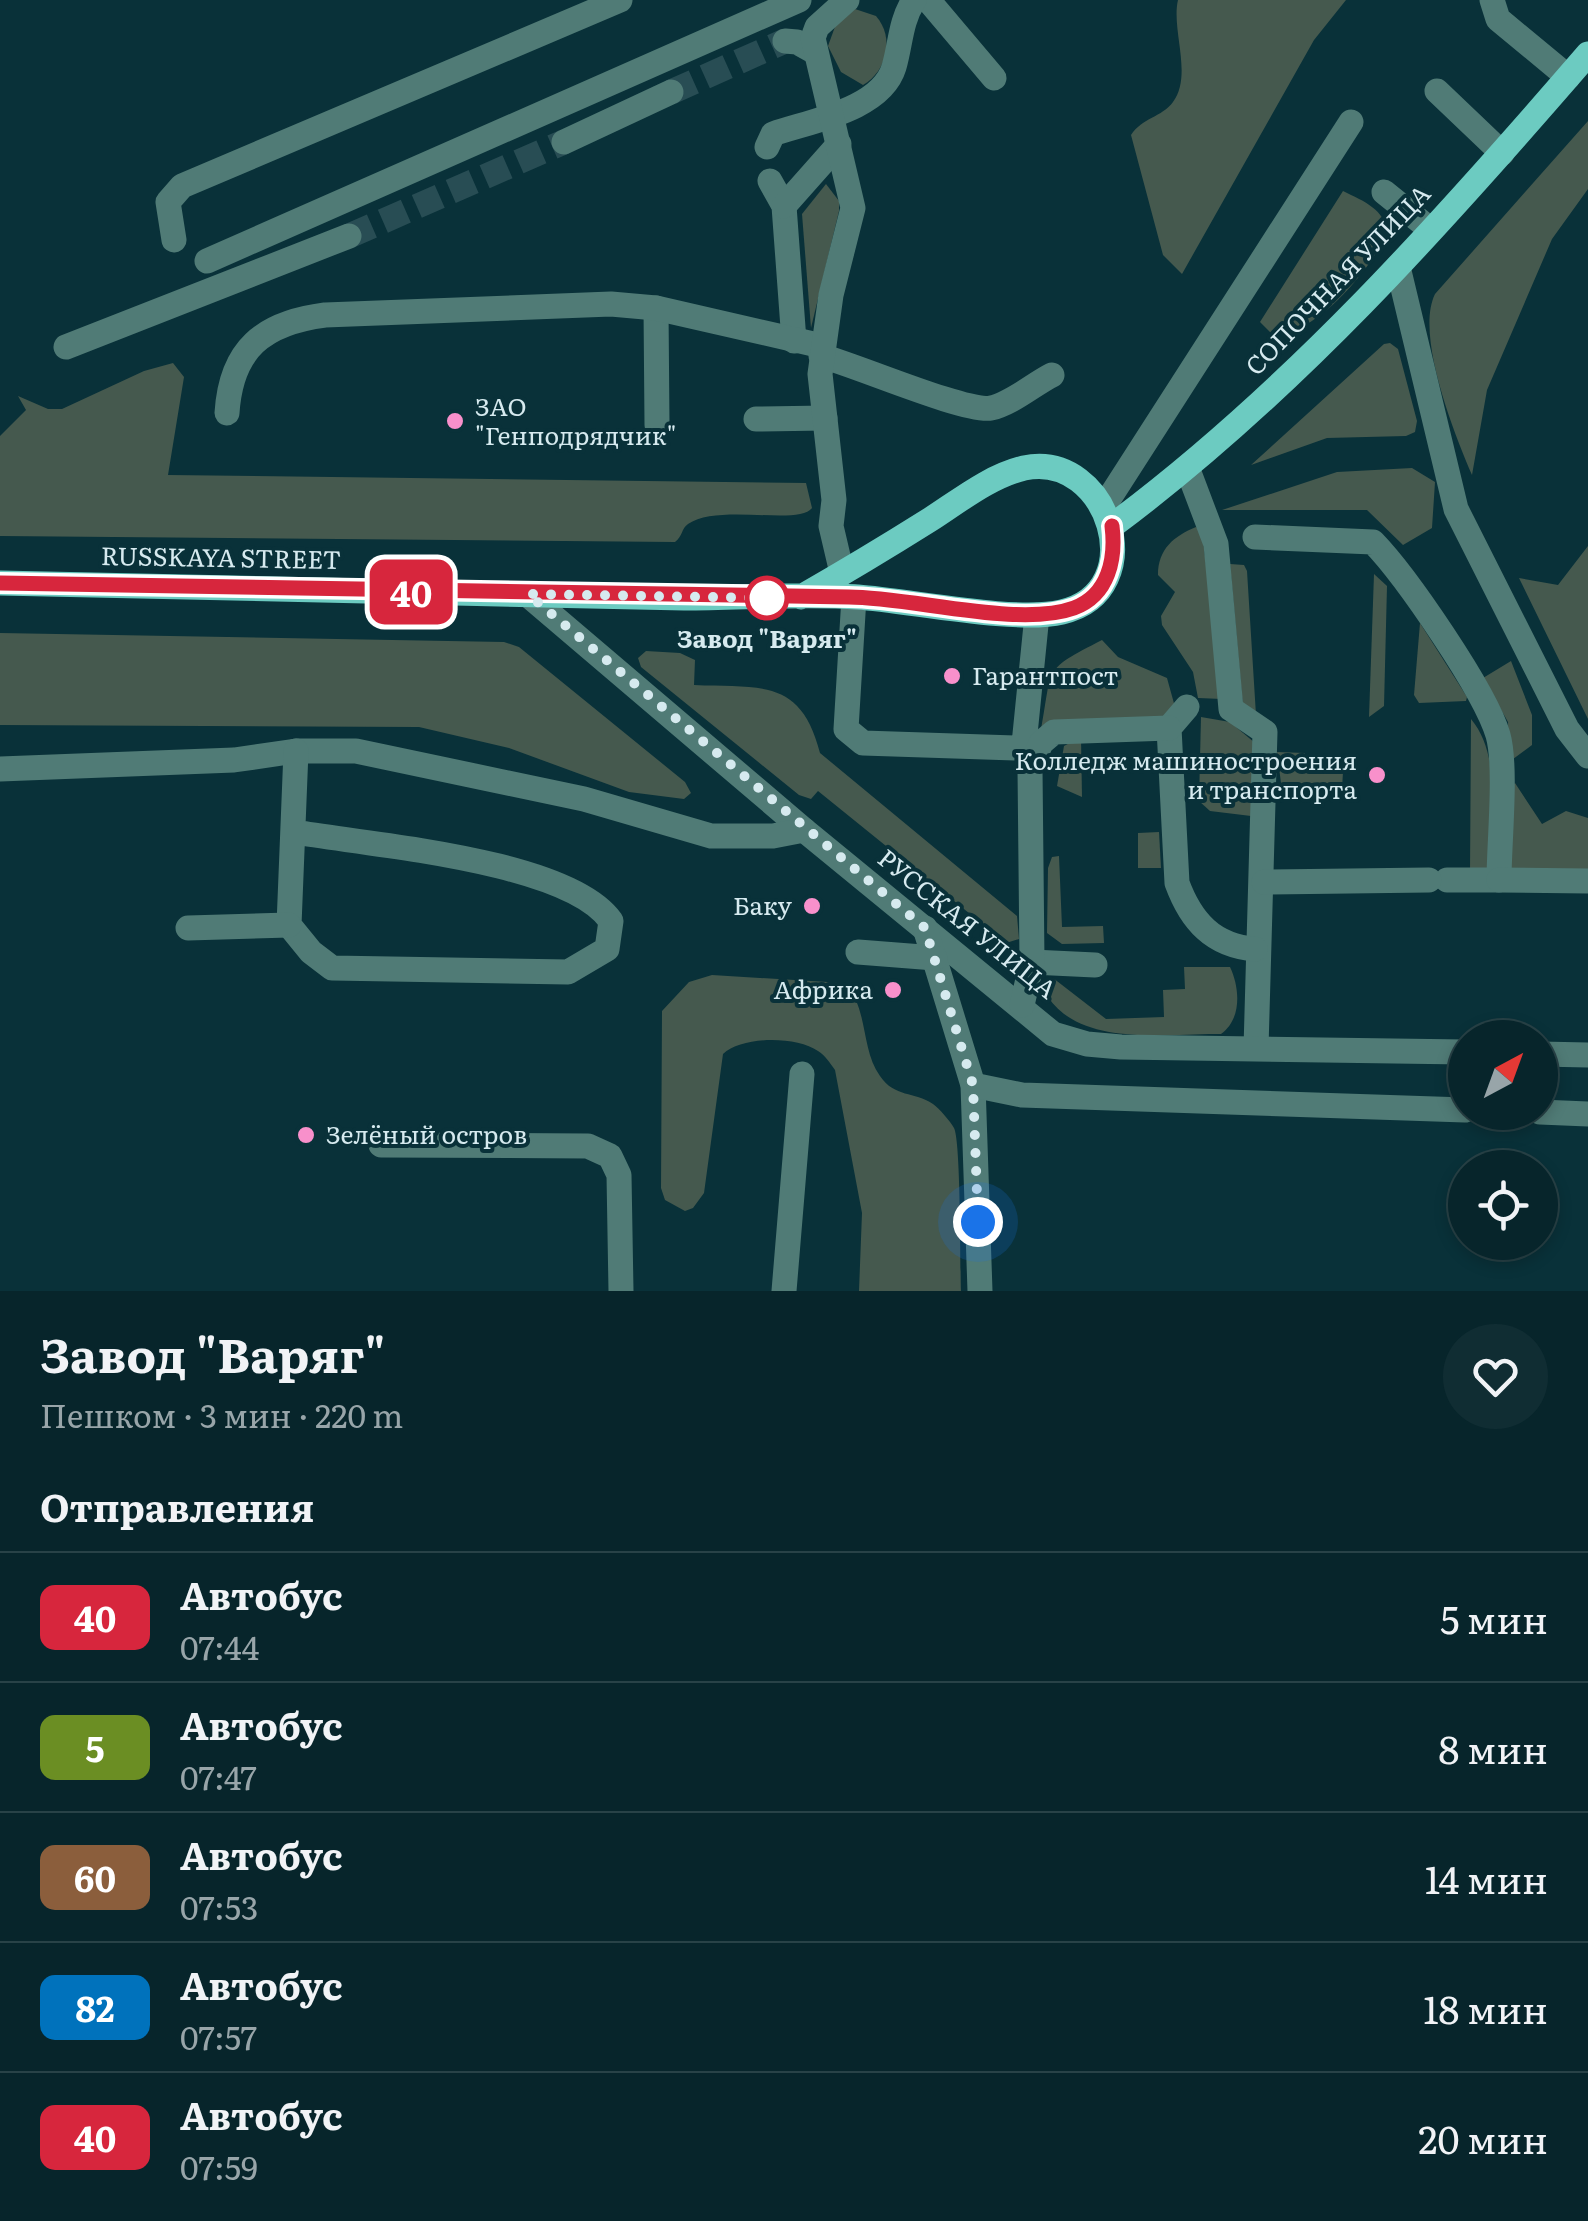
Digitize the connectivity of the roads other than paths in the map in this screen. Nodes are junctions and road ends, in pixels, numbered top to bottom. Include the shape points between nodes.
1 (620, 0) edge
2 (799, 0) edge
3 (847, 0) edge
4 (914, 0) edge
5 (928, 0) edge
6 (1492, 0) edge
7 (785, 41) tunnel mouth
8 (815, 52) junction
9 (1588, 54) edge
10 (994, 78) dead end
11 (1568, 78) junction
12 (1437, 91) dead end
13 (671, 92) tunnel mouth
14 (832, 113) junction
15 (1351, 122) dead end
16 (564, 142) tunnel mouth
17 (839, 144) junction
18 (767, 147) dead end
19 (1502, 152) junction
20 (770, 181) dead end
21 (1384, 192) dead end
22 (784, 206) junction
23 (1430, 230) junction
24 (348, 236) tunnel mouth
25 (174, 240) dead end
26 (206, 261) dead end
27 (1398, 267) junction
28 (656, 308) junction
29 (794, 341) junction
30 (66, 347) dead end
31 (822, 351) junction
32 (1052, 374) dead end
33 (227, 412) dead end
34 (756, 418) dead end
35 (824, 418) junction
36 (657, 425) dead end
37 (1188, 470) junction
38 (1107, 517) junction
39 (1255, 537) dead end
40 (842, 573) junction
41 (0, 583) edge
42 (528, 594) junction
43 (854, 597) junction
44 (801, 598) junction
45 (1037, 614) junction
46 (1187, 707) dead end
47 (1169, 728) junction
48 (296, 751) junction
49 (1588, 756) edge
50 (0, 770) edge
51 (804, 830) junction
52 (295, 832) junction
53 (1499, 880) junction
54 (1588, 881) edge
55 (1264, 882) junction
56 (289, 925) junction
57 (188, 928) dead end
58 (925, 928) junction
59 (1256, 948) junction
60 (858, 952) dead end
61 (935, 958) junction
62 (1032, 962) junction
63 (1095, 965) dead end
64 (1022, 1004) junction
65 (1256, 1048) junction
66 (1448, 1052) edge
67 (1558, 1054) edge
68 (1588, 1055) edge
69 (802, 1074) dead end
70 (973, 1085) junction
71 (1448, 1109) edge
72 (1558, 1113) edge
73 (1588, 1114) edge
74 (381, 1144) dead end
75 (621, 1291) edge
76 (784, 1291) edge
77 (980, 1291) edge

1 - 25 street via 182,186 168,202
2 - 26 street
3 - 8 street via 817,27
4 - 14 street via 886,81 859,104
5 - 10 street
6 - 11 street via 1498,19
7 - 8 street
8 - 14 street
9 - 11 main road, СОПОЧНАЯ УЛИЦА
11 - 19 main road, СОПОЧНАЯ УЛИЦА
12 - 19 street
13 - 16 street
14 - 17 street
14 - 18 street via 773,134
15 - 38 street
17 - 22 street
17 - 31 street via 853,208
19 - 23 main road, СОПОЧНАЯ УЛИЦА
20 - 22 street
21 - 23 street
22 - 29 street
23 - 27 main road, СОПОЧНАЯ УЛИЦА
24 - 30 street
27 - 37 main road, СОПОЧНАЯ УЛИЦА
27 - 49 street via 1456,510 1567,728
28 - 29 street
28 - 33 street via 611,304 286,320 252,344 230,379
28 - 36 street
29 - 31 street
31 - 32 street via 966,407 992,408
31 - 35 street
34 - 35 street
35 - 40 street via 831,526
37 - 38 main road, СОПОЧНАЯ УЛИЦА
37 - 55 street via 1216,544 1231,710 1264,732
38 - 40 main road via 1091,491 1062,470 1022,468
38 - 45 main road via 1110,571 1097,592 1080,606
39 - 53 street via 1373,542 1406,580 1498,736
40 - 44 main road
41 - 42 main road, RUSSKAYA STREET
42 - 44 main road, RUSSKAYA STREET
42 - 51 street, РУССКАЯ УЛИЦА
43 - 44 main road
43 - 45 main road
43 - 45 street via 846,728 863,743 1024,744
46 - 47 street
47 - 59 street via 1177,882 1185,905 1206,933 1233,947
47 - 62 street via 1054,732 1041,743 1030,769
48 - 50 street via 234,760
48 - 51 street via 356,751 466,771 712,836
48 - 52 street
51 - 58 street, РУССКАЯ УЛИЦА
52 - 56 street
52 - 56 street via 494,865 564,884 600,905 611,921 611,937 607,950 568,972 332,968
53 - 54 street
53 - 55 street
55 - 59 street
56 - 57 street
58 - 61 street
58 - 64 street, РУССКАЯ УЛИЦА
59 - 65 street
60 - 61 street
61 - 70 street
62 - 63 street
62 - 64 street
64 - 65 street, РУССКАЯ УЛИЦА via 1053,1034 1087,1044
65 - 66 street, РУССКАЯ УЛИЦА
67 - 68 street
69 - 76 street
70 - 71 street via 1022,1095
70 - 77 street
72 - 73 street
74 - 75 street via 588,1146 610,1156 619,1175

